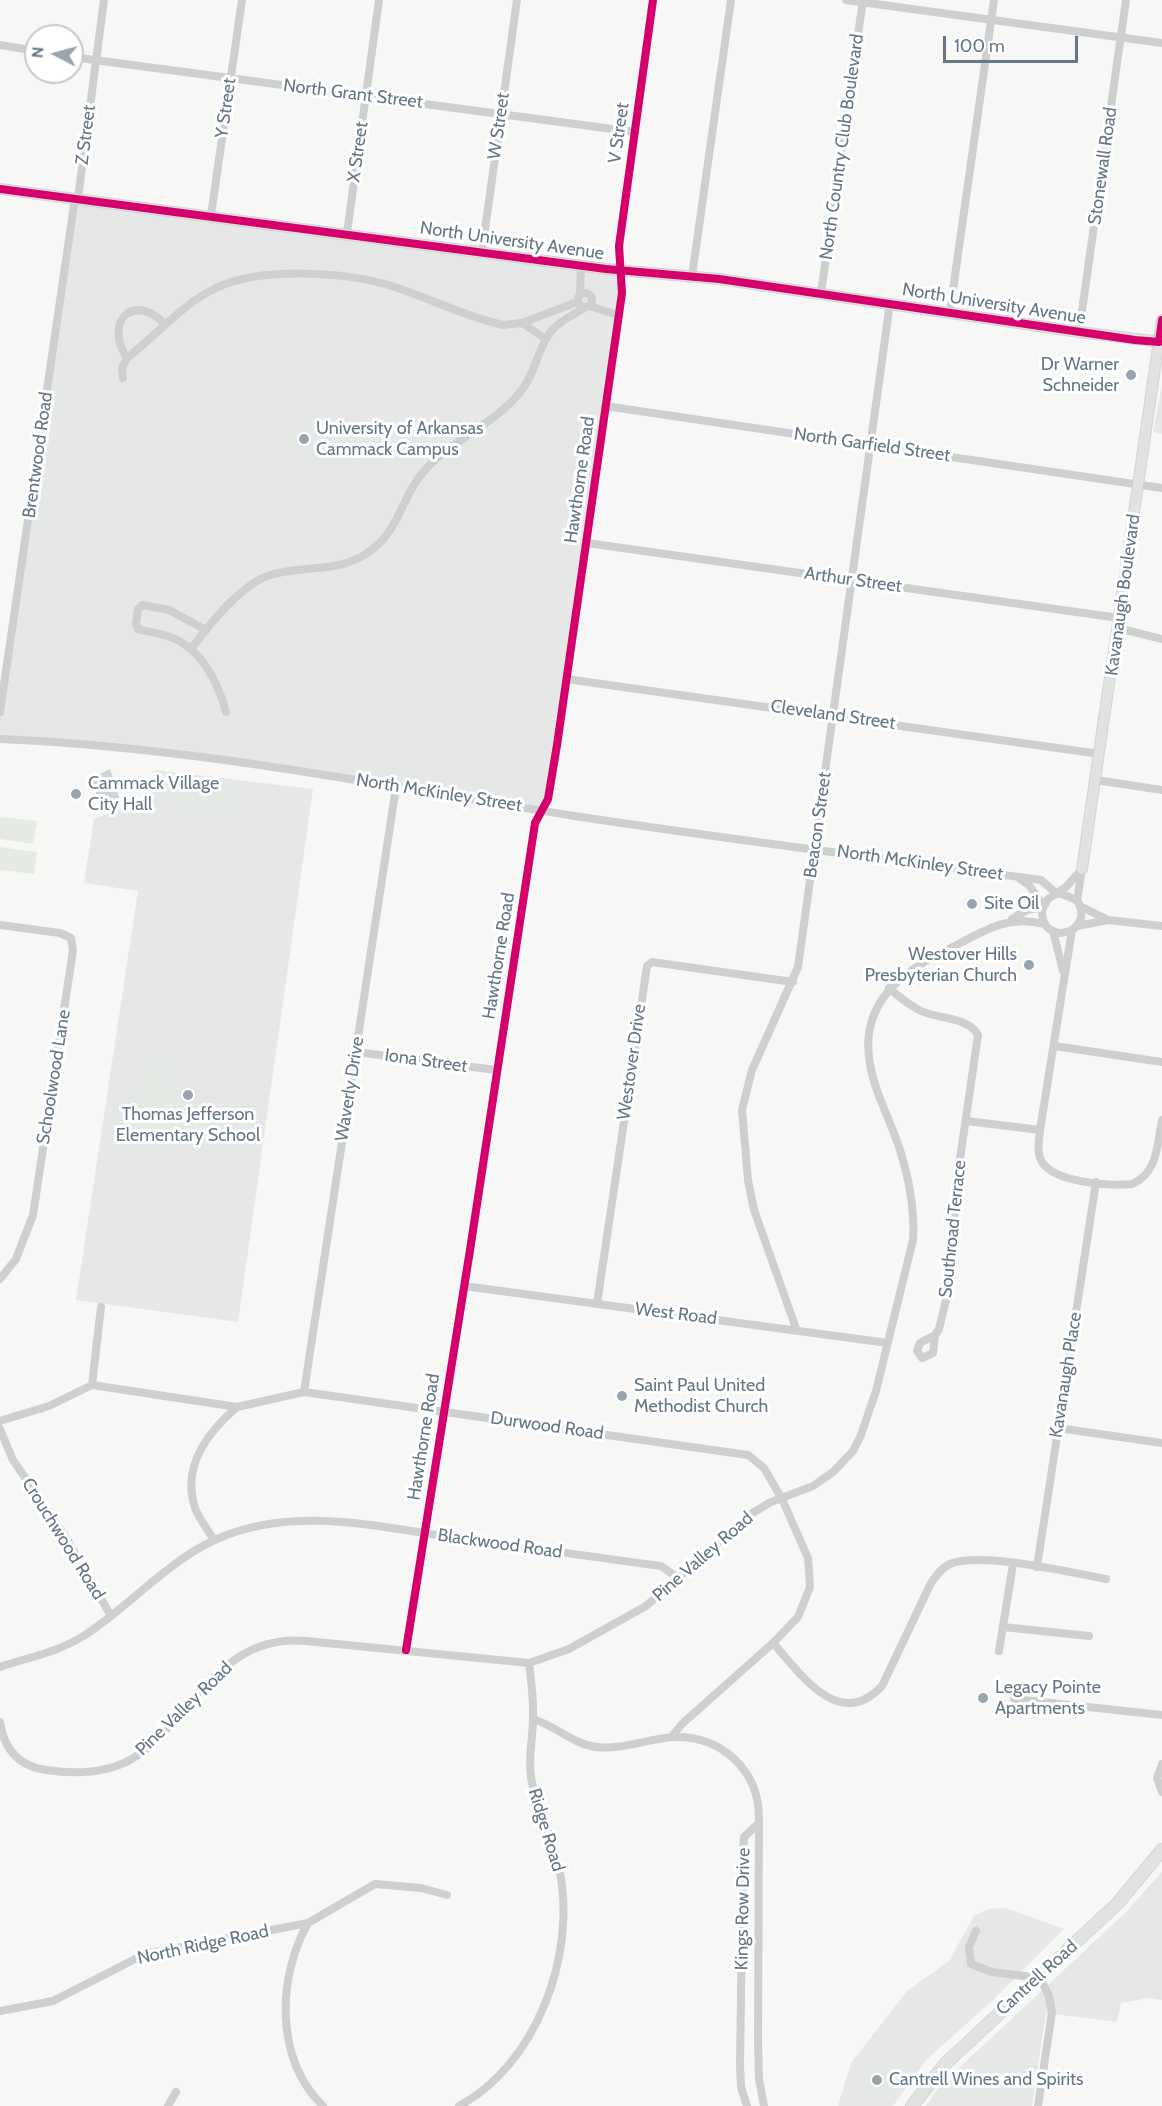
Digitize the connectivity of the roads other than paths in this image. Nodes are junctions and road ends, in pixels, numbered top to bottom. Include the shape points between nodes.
1 (104, 0) edge
2 (242, 0) edge
3 (379, 0) edge
4 (518, 0) edge
5 (653, 0) edge
6 (731, 0) edge
7 (846, 0) edge
8 (994, 0) edge
9 (1126, 0) edge
10 (863, 1) edge
11 (992, 20) junction
12 (1120, 38) junction
13 (1162, 44) edge
14 (0, 45) edge
15 (24, 49) edge
16 (84, 58) edge
17 (96, 59) junction
18 (230, 77) junction
19 (366, 96) junction
20 (501, 114) junction
21 (635, 132) junction
22 (0, 189) edge
23 (76, 198) junction
24 (211, 215) junction
25 (347, 233) junction
26 (482, 251) junction
27 (581, 266) junction
28 (621, 270) junction
29 (692, 276) junction
30 (821, 293) junction
31 (579, 298) junction
32 (890, 303) junction
33 (587, 306) junction
34 (950, 311) junction
35 (618, 315) junction
36 (1162, 320) edge
37 (522, 323) junction
38 (165, 325) junction
39 (1079, 332) junction
40 (546, 339) junction
41 (1161, 342) edge
42 (127, 358) junction
43 (123, 378) dead end
44 (605, 406) junction
45 (872, 446) junction
46 (1138, 484) junction
47 (1162, 488) edge
48 (587, 543) junction
49 (852, 580) junction
50 (1119, 623) junction
51 (206, 630) junction
52 (1162, 639) edge
53 (191, 649) junction
54 (566, 679) junction
55 (0, 712) edge
56 (226, 712) dead end
57 (833, 715) junction
58 (0, 740) edge
59 (1100, 754) junction
60 (1096, 780) junction
61 (396, 787) junction
62 (1162, 790) edge
63 (540, 809) junction
64 (814, 848) junction
65 (1082, 869) junction
66 (1019, 878) junction
67 (1058, 893) junction
68 (1079, 903) junction
69 (1043, 906) junction
70 (1010, 920) junction
71 (1108, 920) junction
72 (1044, 924) junction
73 (0, 925) edge
74 (1162, 926) edge
75 (1075, 928) junction
76 (1053, 931) junction
77 (1064, 975) junction
78 (793, 982) junction
79 (890, 988) junction
80 (1054, 1046) junction
81 (356, 1052) junction
82 (1162, 1062) edge
83 (496, 1070) junction
84 (1162, 1120) edge
85 (967, 1121) junction
86 (1040, 1130) junction
87 (1096, 1182) junction
88 (0, 1279) edge
89 (464, 1286) junction
90 (597, 1304) junction
91 (101, 1307) dead end
92 (797, 1331) junction
93 (935, 1335) dead end
94 (888, 1343) junction
95 (92, 1385) junction
96 (304, 1392) junction
97 (237, 1407) junction
98 (443, 1412) junction
99 (0, 1421) edge
100 (1058, 1428) junction
101 (0, 1429) edge
102 (1162, 1443) edge
103 (782, 1499) junction
104 (424, 1533) junction
105 (214, 1540) junction
106 (1013, 1564) junction
107 (1037, 1567) junction
108 (678, 1578) junction
109 (1106, 1579) dead end
110 (111, 1616) junction
111 (1003, 1627) junction
112 (1089, 1636) dead end
113 (773, 1643) junction
114 (406, 1650) junction
115 (999, 1651) dead end
116 (530, 1664) junction
117 (0, 1667) edge
118 (1014, 1699) dead end
119 (1162, 1714) edge
120 (533, 1719) junction
121 (0, 1722) edge
122 (671, 1737) junction
123 (1162, 1764) edge
124 (1162, 1792) edge
125 (759, 1823) junction
126 (1162, 1850) edge
127 (447, 1895) dead end
128 (308, 1923) junction
129 (976, 1931) dead end
130 (1040, 1978) junction
131 (0, 2011) edge
132 (176, 2092) dead end
133 (168, 2106) edge
134 (323, 2106) edge
135 (459, 2106) edge
136 (747, 2106) edge
137 (764, 2106) edge
138 (912, 2106) edge
139 (1038, 2106) edge

1 - 17 street, Z Street
2 - 18 street, Y Street
3 - 19 street, X Street
4 - 20 street, W Street
5 - 21 street, V Street
6 - 29 street
7 - 10 street
8 - 11 street
9 - 12 street, Stonewall Road
10 - 11 street
10 - 30 street, North Country Club Boulevard
11 - 12 street
11 - 34 street
12 - 13 street
12 - 39 street, Stonewall Road
14 - 15 street
16 - 17 street, North Grant Street
17 - 18 street, North Grant Street
17 - 23 street, Z Street
18 - 19 street, North Grant Street
18 - 24 street, Y Street
19 - 20 street, North Grant Street
19 - 25 street, X Street
20 - 21 street, North Grant Street
20 - 26 street, W Street
21 - 28 street, V Street via 619,246
22 - 23 street, North University Avenue
23 - 24 street, North University Avenue
23 - 55 street, Brentwood Road
24 - 25 street, North University Avenue
25 - 26 street, North University Avenue
26 - 27 street, North University Avenue
27 - 28 street, North University Avenue
27 - 31 street
28 - 29 street, North University Avenue
28 - 35 street, Hawthorne Road
29 - 30 street, North University Avenue
30 - 32 street, North University Avenue
31 - 33 street
31 - 33 street via 590,295 592,301
31 - 37 street via 561,310
32 - 34 street, North University Avenue
32 - 45 street, Beacon Street
33 - 35 street
33 - 40 street via 559,324
34 - 39 street, North University Avenue
35 - 44 street, Hawthorne Road
36 - 41 street, Kavanaugh Boulevard
37 - 38 street via 498,324 393,286 277,272 215,288
37 - 40 street
38 - 42 street
38 - 42 street via 146,311 126,315 118,325 117,335
39 - 41 street, North University Avenue
40 - 51 street via 521,392 419,477 388,534 372,550 345,565 262,578
41 - 46 street, Kavanaugh Boulevard
42 - 43 street
44 - 45 street, North Garfield Street
44 - 48 street, Hawthorne Road
45 - 46 street, North Garfield Street
45 - 49 street, Beacon Street
46 - 47 street, North Garfield Street
46 - 50 street, Kavanaugh Boulevard
48 - 49 street, Arthur Street
48 - 54 street, Hawthorne Road
49 - 50 street, Arthur Street
49 - 57 street, Beacon Street
50 - 52 street, Arthur Street
50 - 59 street, Kavanaugh Boulevard
51 - 53 street
51 - 53 street via 164,608 142,605 138,609 138,629 171,637
53 - 56 street via 217,683
54 - 57 street, Cleveland Street
54 - 63 street, Hawthorne Road via 548,799
57 - 59 street, Cleveland Street
57 - 64 street, Beacon Street
58 - 61 street, North McKinley Street via 183,757
59 - 60 street, Kavanaugh Boulevard
60 - 62 street
60 - 65 street, Kavanaugh Boulevard
61 - 63 street, North McKinley Street
61 - 81 street, Waverly Drive
63 - 64 street, North McKinley Street
63 - 83 street, Hawthorne Road via 534,823
64 - 66 street, North McKinley Street
64 - 78 street, Beacon Street
65 - 67 street
65 - 68 street
66 - 67 street, North McKinley Street via 1041,880
66 - 69 street via 1029,885
67 - 68 street
67 - 69 street
68 - 71 street
68 - 75 street via 1082,913
69 - 70 street, Pine Valley Road
69 - 72 street
70 - 72 street
70 - 79 street, Pine Valley Road via 920,963
71 - 74 street
71 - 75 street
72 - 76 street
73 - 88 street, Schoolwood Lane via 60,933 71,938 73,950 33,1215 16,1259
75 - 76 street via 1066,933
75 - 77 street
76 - 77 street
77 - 80 street
78 - 90 street, Westover Drive via 652,962 647,966
78 - 92 street, Beacon Street via 752,1070 742,1110 754,1210
79 - 85 street, Southroad Terrace via 921,1011 976,1029 978,1052
79 - 94 street, Pine Valley Road via 872,1024 870,1064 903,1158 914,1224 910,1257
80 - 82 street
80 - 86 street
81 - 83 street, Iona Street
81 - 96 street, Waverly Drive
83 - 89 street, Hawthorne Road
84 - 87 street via 1154,1164 1147,1176 1132,1184
85 - 86 street
85 - 93 street, Southroad Terrace via 953,1212 952,1276
86 - 87 street via 1040,1158 1048,1170 1061,1177
87 - 100 street, Kavanaugh Place
89 - 90 street, West Road
89 - 98 street, Hawthorne Road
90 - 92 street, West Road
91 - 95 street
92 - 94 street, West Road
94 - 103 street, Pine Valley Road via 870,1412 853,1451 824,1479
95 - 97 street, Durwood Road
95 - 99 street via 49,1406
96 - 97 street, Durwood Road
96 - 98 street, Durwood Road
97 - 105 street via 208,1435 193,1473 195,1508
98 - 103 street, Durwood Road via 738,1452 758,1461
98 - 104 street, Hawthorne Road
100 - 102 street
100 - 107 street, Kavanaugh Place
101 - 110 street, Crouchwood Road via 17,1467 65,1536
103 - 108 street, Pine Valley Road via 749,1515
103 - 113 street, Durwood Road via 808,1558 810,1579 801,1611
104 - 105 street, Blackwood Road via 333,1521 291,1520 251,1526
104 - 108 street, Blackwood Road via 660,1566
104 - 114 street, Hawthorne Road
105 - 110 street, Blackwood Road via 185,1557
106 - 107 street
106 - 111 street
106 - 113 street via 970,1560 944,1567 925,1596 886,1681 864,1700 849,1703 826,1698
107 - 109 street
108 - 116 street, Pine Valley Road via 627,1618
110 - 117 street, Blackwood Road via 56,1650
111 - 112 street
111 - 115 street
113 - 122 street, Durwood Road
114 - 116 street, Pine Valley Road
114 - 121 street, Pine Valley Road via 294,1640 249,1651 222,1670 152,1745 128,1761 103,1770 65,1772 30,1766 8,1748
116 - 120 street, Ridge Road
118 - 119 street
120 - 122 street, Kings Row Drive via 577,1742 598,1747 621,1747
120 - 135 street, Ridge Road via 531,1779 556,1855 563,1893 560,1952 547,1997 520,2048 489,2084
122 - 125 street, Kings Row Drive via 709,1743 740,1761 754,1790
123 - 124 street via 1157,1778
125 - 136 street, Kings Row Drive via 744,1837 743,1854 740,2065
125 - 137 street via 758,2040
126 - 130 main road, Cantrell Road via 1118,1903
127 - 128 street, North Ridge Road via 375,1884
128 - 131 street, North Ridge Road via 145,1954 53,2001
128 - 134 street via 290,1967 286,2014 290,2045 302,2076
129 - 130 street via 968,1950 974,1967
130 - 138 main road, Cantrell Road via 945,2064
130 - 139 street via 1052,2012
132 - 133 street

